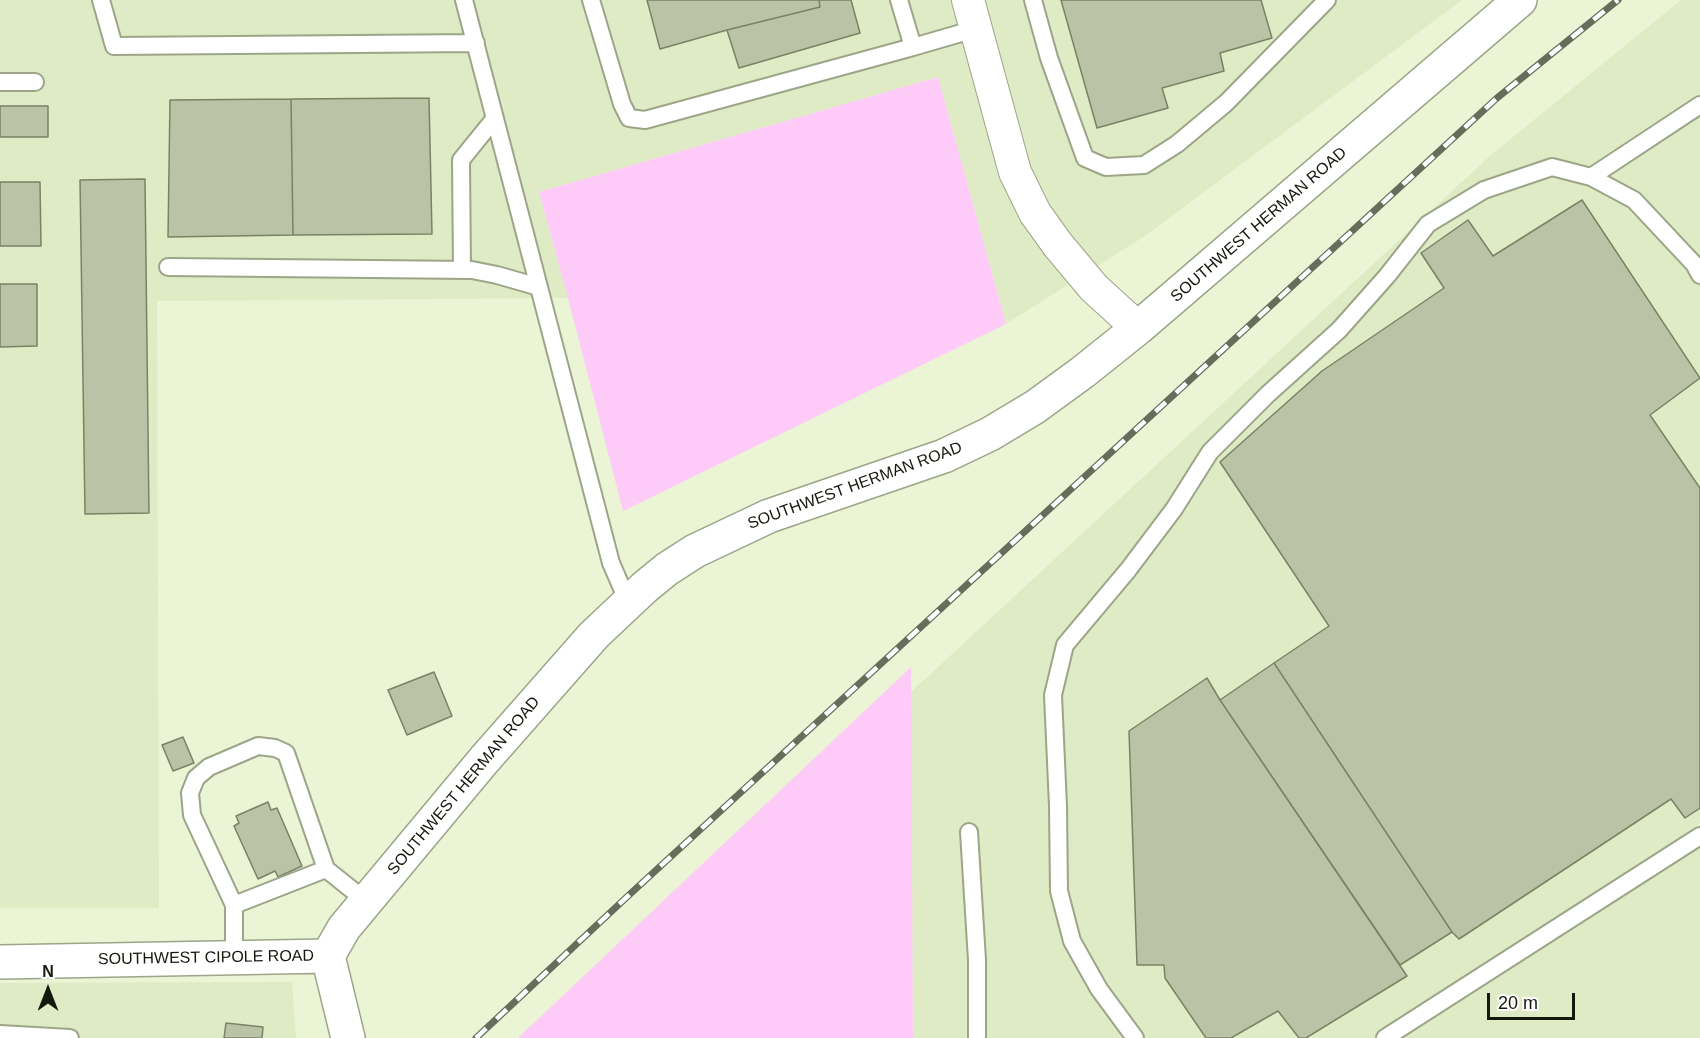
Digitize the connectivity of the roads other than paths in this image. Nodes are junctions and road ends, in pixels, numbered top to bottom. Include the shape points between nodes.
1 (101, 0) edge
2 (464, 0) edge
3 (591, 0) edge
4 (899, 0) edge
5 (1033, 0) edge
6 (1327, 0) edge
7 (1520, 0) edge
8 (971, 15) edge
9 (476, 43) junction
10 (913, 47) junction
11 (0, 82) edge
12 (35, 82) dead end
13 (1700, 105) edge
14 (495, 118) junction
15 (1591, 177) junction
16 (168, 267) dead end
17 (462, 270) junction
18 (1700, 275) edge
19 (540, 287) junction
20 (1138, 328) junction
21 (628, 602) junction
22 (969, 832) dead end
23 (1700, 836) edge
24 (326, 869) junction
25 (366, 901) junction
26 (234, 905) junction
27 (328, 956) junction
28 (234, 958) junction
29 (0, 962) edge
30 (0, 1034) edge
31 (69, 1038) edge
32 (348, 1038) edge
33 (977, 1038) edge
34 (1135, 1038) edge
35 (1385, 1038) edge

1 - 9 lane via 114,46
2 - 9 lane
3 - 10 lane via 629,118 645,120
4 - 10 lane
5 - 6 lane via 1085,158 1106,166 1144,165 1178,144 1226,103
7 - 20 street, SOUTHWEST HERMAN ROAD
8 - 10 lane
8 - 20 street via 1015,172 1035,213 1094,288
9 - 14 lane
11 - 12 lane
13 - 15 lane
14 - 17 lane via 461,160
14 - 19 lane
15 - 18 lane via 1634,200
15 - 34 lane via 1552,168 1484,190 1428,224 1340,330 1210,452 1174,509 1065,645 1053,695 1059,891 1072,941
16 - 17 lane
17 - 19 lane
19 - 21 lane via 611,563
20 - 21 street, SOUTHWEST HERMAN ROAD via 1054,393 990,434 944,456 769,516 727,535 667,569
21 - 25 street, SOUTHWEST HERMAN ROAD via 484,760
22 - 33 lane
23 - 35 lane
24 - 25 lane
24 - 26 lane
24 - 26 lane via 286,753 258,747 209,766 195,778 190,793 192,815
25 - 27 street, SOUTHWEST HERMAN ROAD
26 - 28 lane
27 - 28 street, SOUTHWEST CIPOLE ROAD
27 - 32 street, SOUTHWEST CIPOLE ROAD
28 - 29 street, SOUTHWEST CIPOLE ROAD
30 - 31 lane

